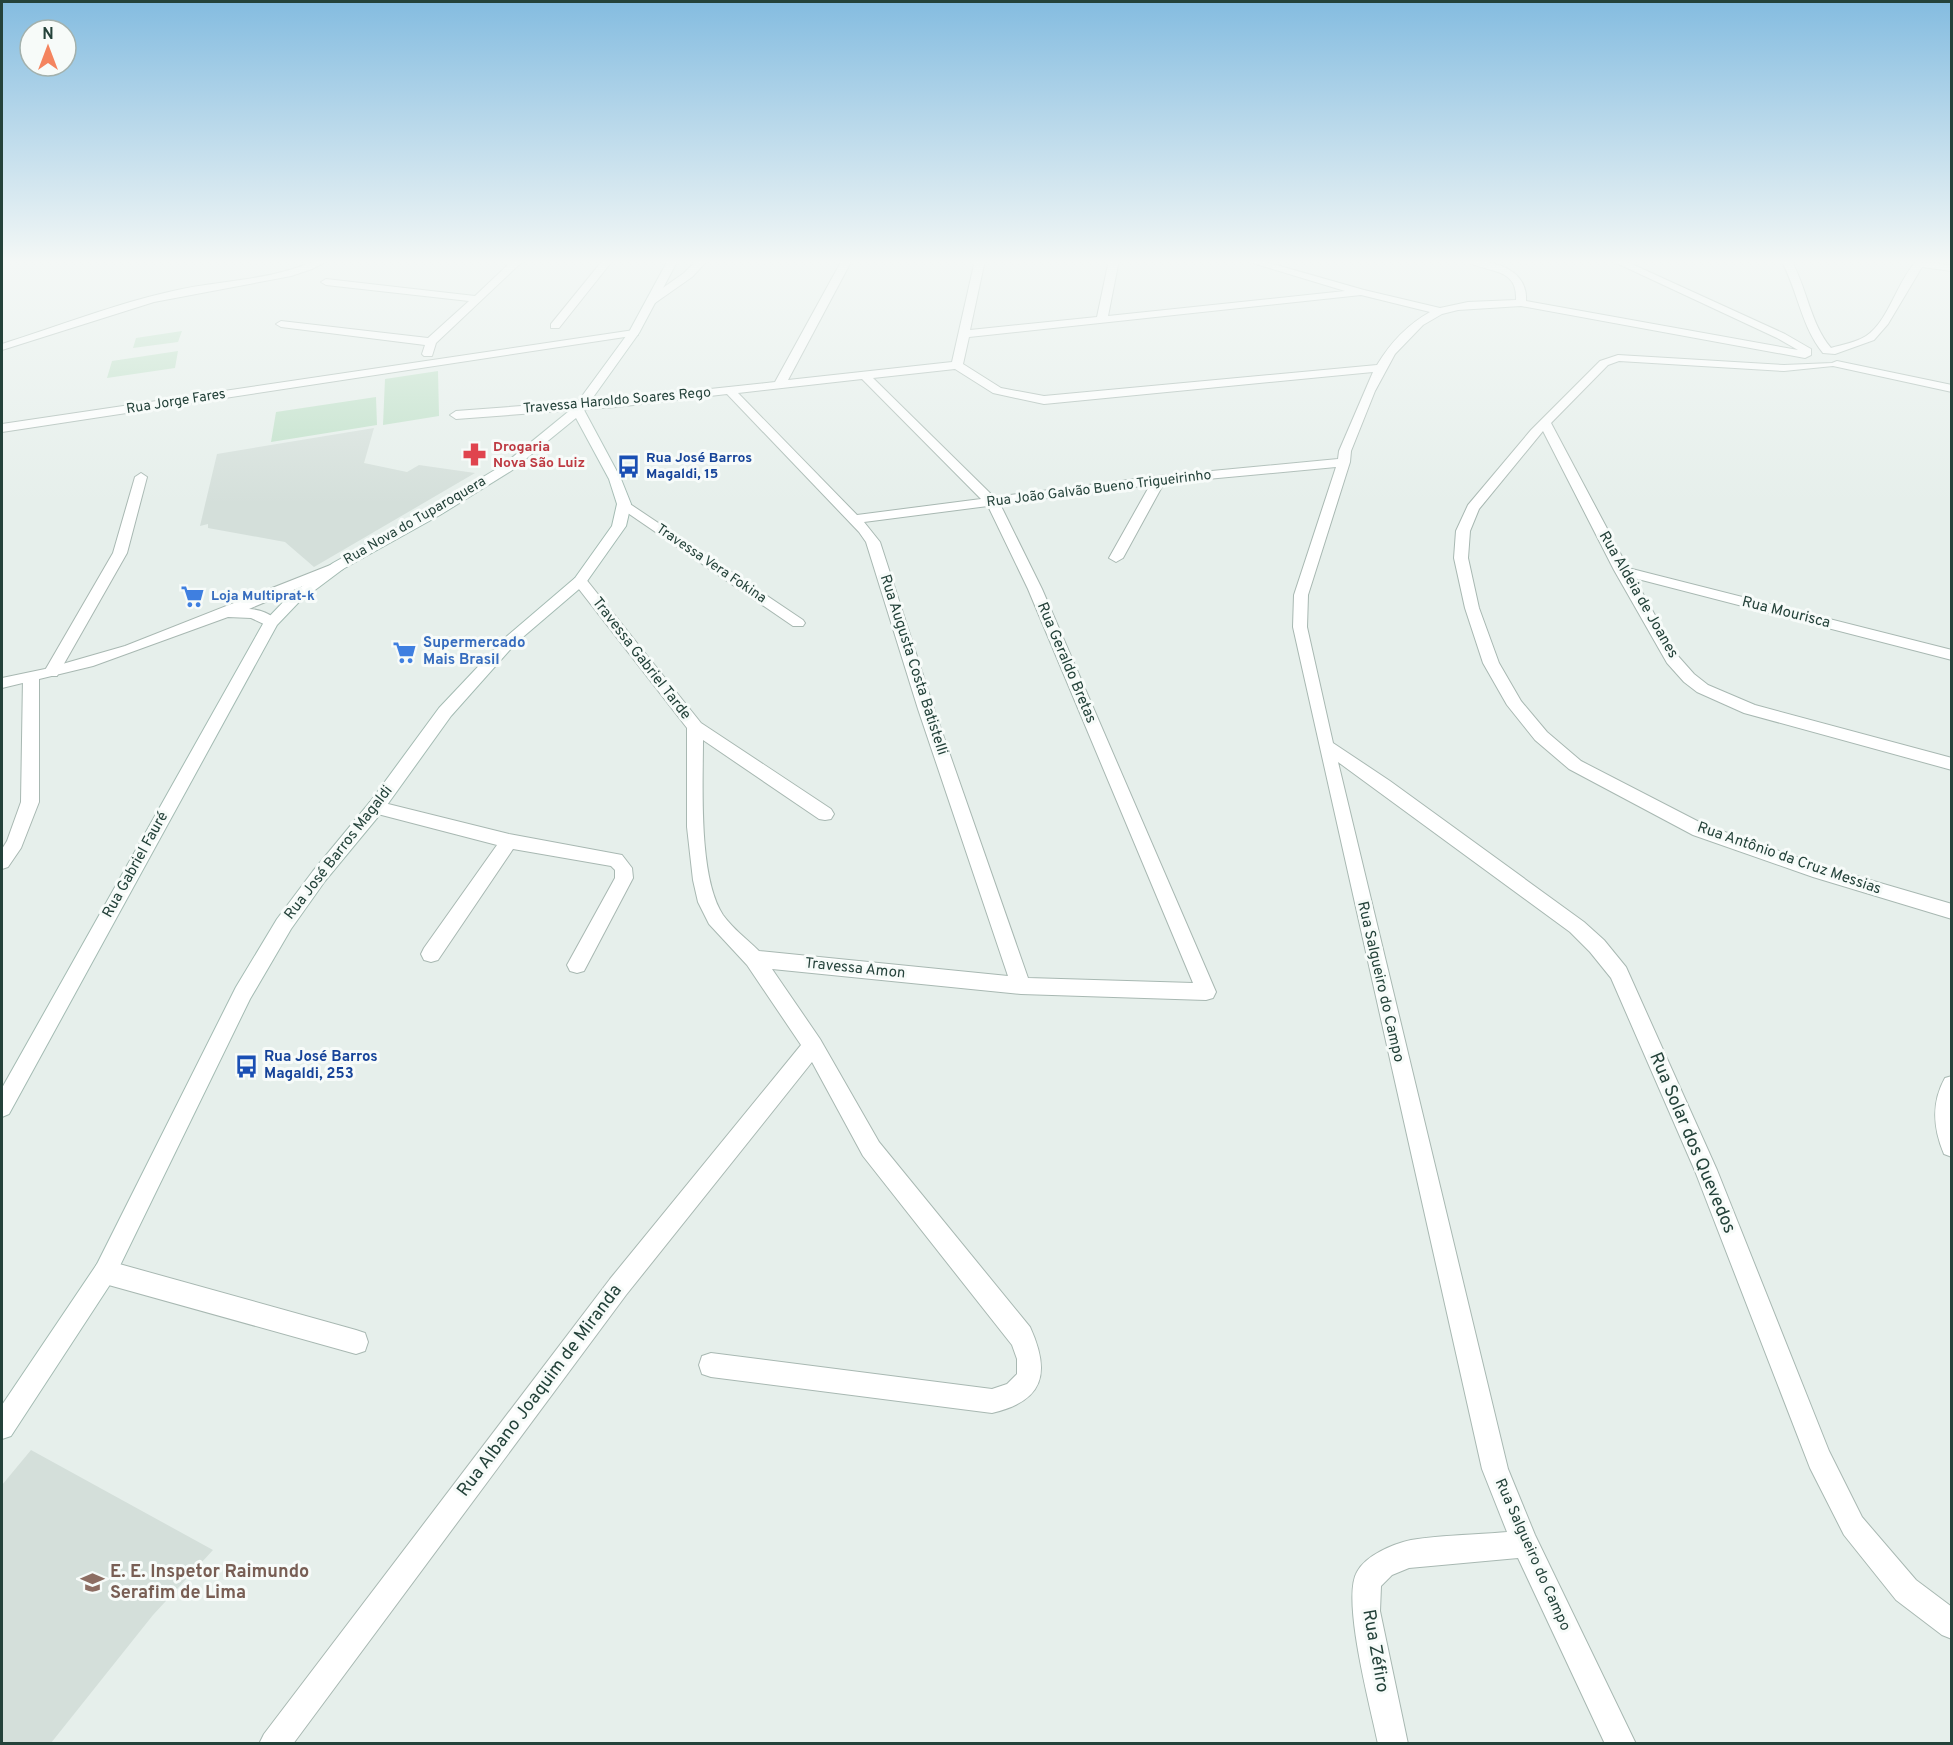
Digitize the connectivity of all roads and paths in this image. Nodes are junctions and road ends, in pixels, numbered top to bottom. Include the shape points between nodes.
1 (19, 341) edge
2 (426, 341) edge
3 (577, 341) edge
4 (628, 341) edge
5 (803, 341) edge
6 (962, 341) edge
7 (1401, 341) edge
8 (1739, 341) edge
9 (1792, 341) edge
10 (1817, 341) edge
11 (1861, 341) edge
12 (431, 342) joint
13 (2, 347) edge
14 (1822, 356) junction
15 (425, 364) junction
16 (957, 365) junction
17 (1380, 368) junction
18 (864, 375) junction
19 (780, 384) junction
20 (1952, 389) edge
21 (729, 390) junction
22 (581, 407) junction
23 (456, 415) dead end
24 (1545, 423) junction
25 (2, 428) edge
26 (589, 432) junction
27 (549, 434) junction
28 (1344, 462) junction
29 (141, 477) dead end
30 (1159, 480) junction
31 (993, 503) junction
32 (624, 504) junction
33 (854, 519) junction
34 (1116, 558) dead end
35 (338, 566) junction
36 (1621, 570) junction
37 (580, 581) junction
38 (222, 614) junction
39 (271, 622) junction
40 (798, 623) dead end
41 (1952, 655) edge
42 (52, 672) junction
43 (31, 678) junction
44 (2, 683) edge
45 (695, 727) junction
46 (1326, 746) junction
47 (1952, 764) edge
48 (376, 807) junction
49 (825, 814) dead end
50 (508, 841) junction
51 (2, 862) edge
52 (1952, 912) edge
53 (431, 954) dead end
54 (754, 959) junction
55 (577, 965) dead end
56 (1021, 986) junction
57 (1206, 992) joint
58 (813, 1045) junction
59 (1952, 1085) edge
60 (2, 1107) edge
61 (1952, 1147) edge
62 (105, 1272) junction
63 (356, 1342) dead end
64 (711, 1365) dead end
65 (2, 1427) edge
66 (1525, 1544) junction
67 (1952, 1625) edge
68 (274, 1743) edge
69 (1393, 1743) edge
70 (1621, 1743) edge

1 - 13 street
2 - 12 street
3 - 15 street, Rua Jorge Fares
4 - 22 street, Rua Nova do Tuparoquera
5 - 19 street
6 - 16 street
7 - 17 street, Rua Salgueiro do Campo
8 - 14 street, Rua Salgueiro do Campo
9 - 14 street
10 - 14 street
11 - 14 street
12 - 15 street
14 - 20 street
14 - 24 street, Rua Antônio da Cruz Messias via 1758,366 1618,358 1604,363
15 - 25 street, Rua Jorge Fares
16 - 17 street via 987,388 1014,397 1044,400
16 - 18 street, Travessa Haroldo Soares Rego
17 - 28 street, Rua Salgueiro do Campo via 1345,451
18 - 19 street, Travessa Haroldo Soares Rego
18 - 31 street, Rua Geraldo Bretas
19 - 21 street, Travessa Haroldo Soares Rego
21 - 22 street, Travessa Haroldo Soares Rego
21 - 33 street, Rua Augusta Costa Batistelli
22 - 23 street, Travessa Haroldo Soares Rego
22 - 26 street
22 - 27 street, Rua Nova do Tuparoquera
24 - 36 street, Rua Aldeia de Joanes
24 - 52 street, Rua Antônio da Cruz Messias via 1473,508 1463,531 1461,558 1472,608 1491,663 1515,705 1541,736 1575,765 1699,830
26 - 27 street
26 - 32 street via 615,478
27 - 35 street, Rua Nova do Tuparoquera via 507,468
28 - 30 street, Rua João Galvão Bueno Trigueirinho
28 - 46 street, Rua Salgueiro do Campo via 1301,595 1300,627
29 - 42 street via 120,553
30 - 31 street, Rua João Galvão Bueno Trigueirinho
30 - 34 street
31 - 33 street, Rua João Galvão Bueno Trigueirinho
31 - 57 street, Rua Geraldo Bretas via 1035,589
32 - 37 street, Rua José Barros Magaldi via 619,526
32 - 40 street, Travessa Vera Fokina
33 - 56 street, Rua Augusta Costa Batistelli via 864,529 879,558
35 - 38 street, Rua Nova do Tuparoquera
35 - 39 street, Rua Nova do Tuparoquera
36 - 41 street, Rua Mourisca
36 - 47 street, Rua Aldeia de Joanes via 1667,651 1699,686 1750,709
37 - 45 street, Travessa Gabriel Tarde
37 - 48 street, Rua José Barros Magaldi via 511,639 474,678
38 - 39 street, Rua Nova do Tuparoquera via 253,613
38 - 42 street, Rua Nova do Tuparoquera
39 - 60 street, Rua Gabriel Fauré
42 - 43 street, Rua Nova do Tuparoquera
43 - 44 street, Rua Nova do Tuparoquera
43 - 51 street via 30,802 15,843
45 - 49 street, Travessa Gabriel Tarde
45 - 54 street via 695,812 701,883 715,918
46 - 66 street, Rua Salgueiro do Campo via 1495,1469
46 - 67 street, Rua Solar dos Quevedos via 1577,927 1619,973 1706,1170 1819,1459 1853,1526 1906,1590
48 - 50 street
48 - 62 street, Rua José Barros Magaldi via 284,924 243,993
50 - 53 street
50 - 55 street via 616,860 622,866 624,878
54 - 56 street, Travessa Amon
54 - 58 street
56 - 57 street, Travessa Amon
58 - 64 street via 871,1149 1021,1336 1030,1352 1030,1372 1017,1393 992,1401
58 - 68 street, Rua Albano Joaquim de Miranda via 618,1287
59 - 61 street via 1947,1092 1946,1132
62 - 63 street
62 - 65 street, Rua José Barros Magaldi
66 - 69 street, Rua Zéfiro via 1409,1554 1382,1565 1367,1580 1366,1611
66 - 70 street, Rua Salgueiro do Campo

